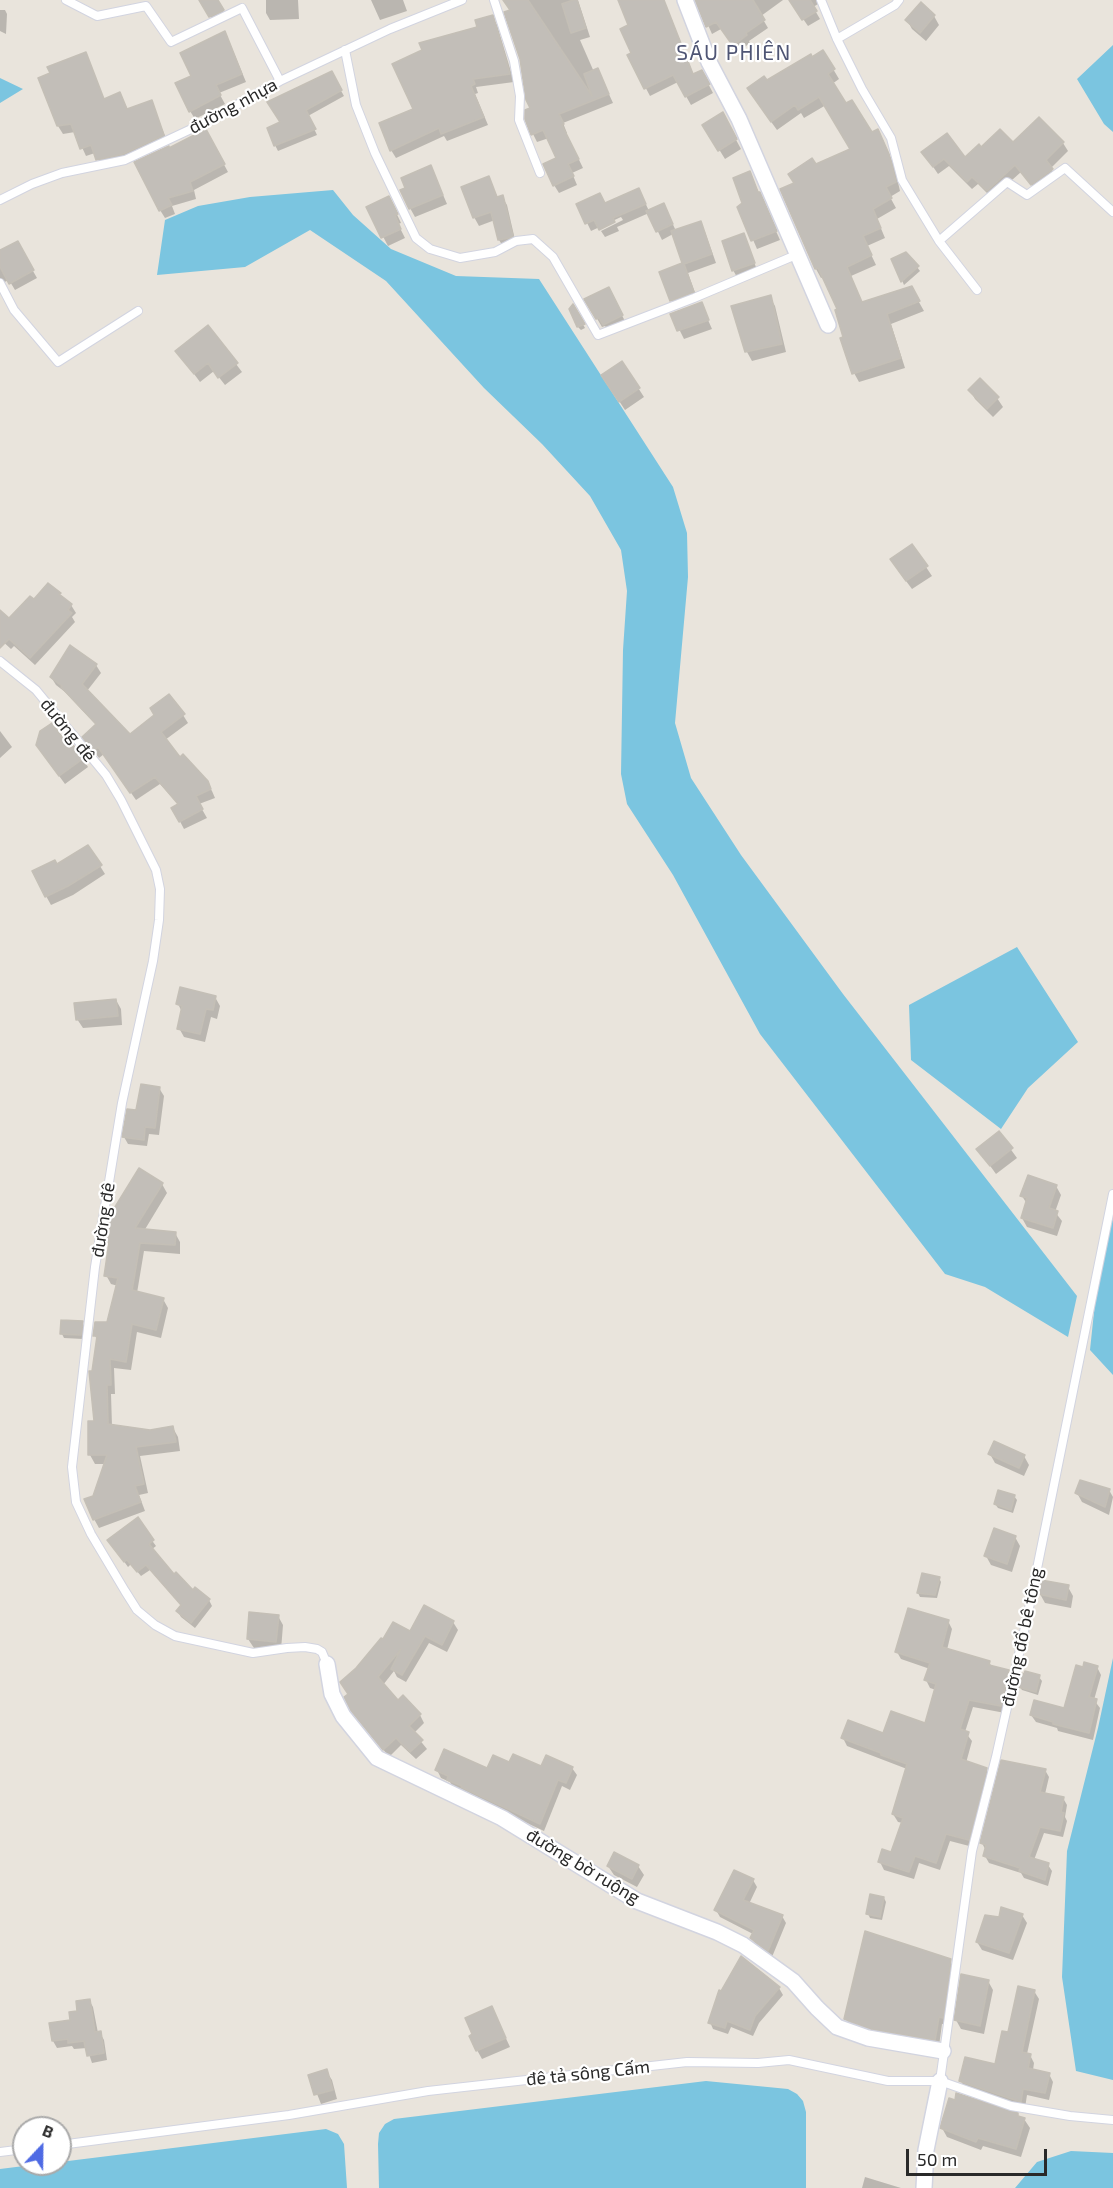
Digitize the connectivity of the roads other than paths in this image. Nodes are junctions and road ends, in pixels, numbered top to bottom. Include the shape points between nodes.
1 (66, 0) edge
2 (462, 0) edge
3 (494, 0) edge
4 (685, 0) edge
5 (821, 0) edge
6 (899, 0) edge
7 (837, 39) junction
8 (345, 50) junction
9 (280, 81) junction
10 (540, 173) dead end
11 (0, 200) edge
12 (1113, 212) edge
13 (939, 241) junction
14 (796, 255) junction
15 (0, 283) edge
16 (977, 290) dead end
17 (138, 311) dead end
18 (828, 325) dead end
19 (0, 661) edge
20 (1113, 1194) edge
21 (327, 1664) joint
22 (943, 2051) junction
23 (940, 2081) junction
24 (1113, 2120) edge
25 (72, 2143) edge
26 (924, 2188) edge

1 - 9 lane via 97,16 146,6 171,42 242,9
2 - 8 lane, đường nhựa
3 - 10 lane via 514,61 520,96 519,120
4 - 14 street
5 - 7 lane
6 - 7 lane
7 - 13 lane via 891,138 902,180
8 - 9 lane, đường nhựa
8 - 14 lane via 356,105 416,238 430,249 460,258 495,252 516,241 533,239 553,257 598,335
9 - 11 lane, đường nhựa via 125,160 62,174
12 - 13 lane via 1065,168 1027,195 1008,182
13 - 16 lane
14 - 18 street
15 - 17 lane via 15,310 58,362
19 - 21 lane, đường đê via 36,690 106,775 156,870 160,889 153,960 122,1103 95,1267 72,1467 76,1502 137,1610 155,1625 175,1636 253,1653 310,1647 322,1652
20 - 22 lane, đường đổ bê tông via 1027,1618 972,1851
21 - 22 street, đường bờ ruộng via 332,1694 343,1716 377,1758 502,1818 637,1901 743,1945 793,1981 837,2027 868,2038
22 - 23 lane, đường đổ bê tông
23 - 24 lane, đê tả sông Cấm via 1011,2106
23 - 25 lane, đê tả sông Cấm via 888,2081 789,2060 687,2062 428,2091 289,2115
23 - 26 street via 926,2150

